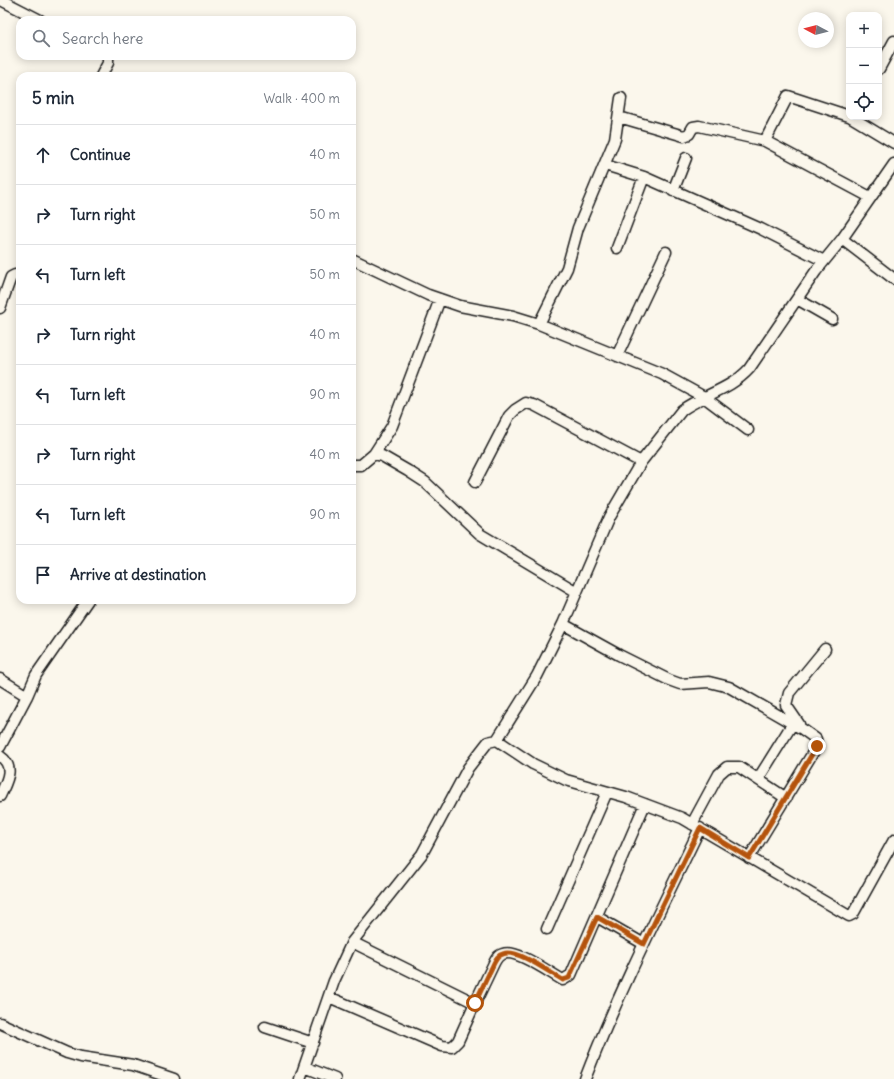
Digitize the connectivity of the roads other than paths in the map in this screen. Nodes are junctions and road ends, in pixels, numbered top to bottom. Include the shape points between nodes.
1 (1, 0) edge
2 (32, 16) edge
3 (894, 41) edge
4 (108, 60) edge
5 (882, 63) edge
6 (103, 72) edge
7 (621, 98) dead end
8 (846, 114) edge
9 (619, 117) junction
10 (857, 120) edge
11 (765, 141) junction
12 (894, 142) edge
13 (686, 158) dead end
14 (605, 164) junction
15 (894, 164) edge
16 (644, 177) junction
17 (886, 178) junction
18 (894, 184) edge
19 (673, 190) junction
20 (870, 197) junction
21 (842, 239) junction
22 (617, 248) dead end
23 (666, 252) dead end
24 (356, 261) edge
25 (824, 262) junction
26 (16, 275) edge
27 (894, 279) edge
28 (440, 299) junction
29 (797, 299) junction
30 (0, 308) edge
31 (832, 319) dead end
32 (539, 324) junction
33 (617, 356) junction
34 (704, 397) junction
35 (748, 430) dead end
36 (374, 454) junction
37 (641, 462) junction
38 (356, 465) edge
39 (475, 482) dead end
40 (577, 592) junction
41 (85, 604) edge
42 (563, 624) junction
43 (825, 649) dead end
44 (0, 679) edge
45 (27, 696) junction
46 (793, 723) junction
47 (802, 729) junction
48 (497, 740) junction
49 (0, 747) edge
50 (0, 756) edge
51 (758, 779) junction
52 (607, 792) junction
53 (0, 796) edge
54 (786, 798) junction
55 (645, 804) junction
56 (696, 826) junction
57 (894, 840) edge
58 (749, 858) junction
59 (597, 917) junction
60 (547, 929) dead end
61 (352, 942) junction
62 (644, 944) junction
63 (329, 997) junction
64 (475, 1003) junction
65 (0, 1024) edge
66 (266, 1027) dead end
67 (313, 1043) junction
68 (305, 1067) junction
69 (174, 1079) edge
70 (300, 1079) edge
71 (335, 1079) edge
72 (585, 1079) edge

1 - 2 street
3 - 5 street
4 - 6 street
7 - 9 street
8 - 11 street via 788,96
9 - 11 street via 684,136 689,134 693,127 699,126
9 - 14 street via 615,139
10 - 12 street
11 - 20 street
13 - 19 street
14 - 16 street
14 - 32 street via 578,228 567,268
15 - 17 street
16 - 19 street
16 - 22 street
17 - 18 street
17 - 20 street
19 - 25 street via 761,229
20 - 21 street
21 - 25 street
21 - 27 street
23 - 33 street
24 - 28 street
25 - 29 street
26 - 30 street via 10,277
28 - 32 street
28 - 36 street via 392,426
29 - 31 street
29 - 34 street via 742,376
32 - 33 street
33 - 34 street via 662,374
34 - 35 street
34 - 37 street via 682,410
36 - 38 street via 361,466
36 - 40 street via 425,482 480,534
37 - 39 street via 534,404 526,403 509,416
37 - 40 street via 609,517
40 - 42 street
41 - 45 street via 40,670
42 - 46 street via 669,680 680,684 709,682 729,687
42 - 48 street via 533,683
43 - 47 street via 789,693 786,705
44 - 45 street
45 - 49 street
46 - 47 street
46 - 51 street
47 - 54 street via 816,739 817,746
48 - 52 street via 550,773
48 - 61 street via 488,742 468,768 422,854
50 - 53 street via 6,761 9,772
51 - 54 street
51 - 56 street via 739,767 721,770
52 - 55 street
52 - 60 street
54 - 58 street
55 - 56 street
55 - 59 street
56 - 58 street
56 - 62 street
57 - 58 street via 853,914 849,916
59 - 62 street
59 - 64 street via 569,978 563,980 516,953 503,953 494,963
61 - 63 street
61 - 64 street
62 - 72 street
63 - 64 street via 442,1046 452,1047 458,1041
63 - 67 street
65 - 69 street via 67,1053 133,1065
66 - 67 street
67 - 68 street
68 - 70 street
68 - 71 street

